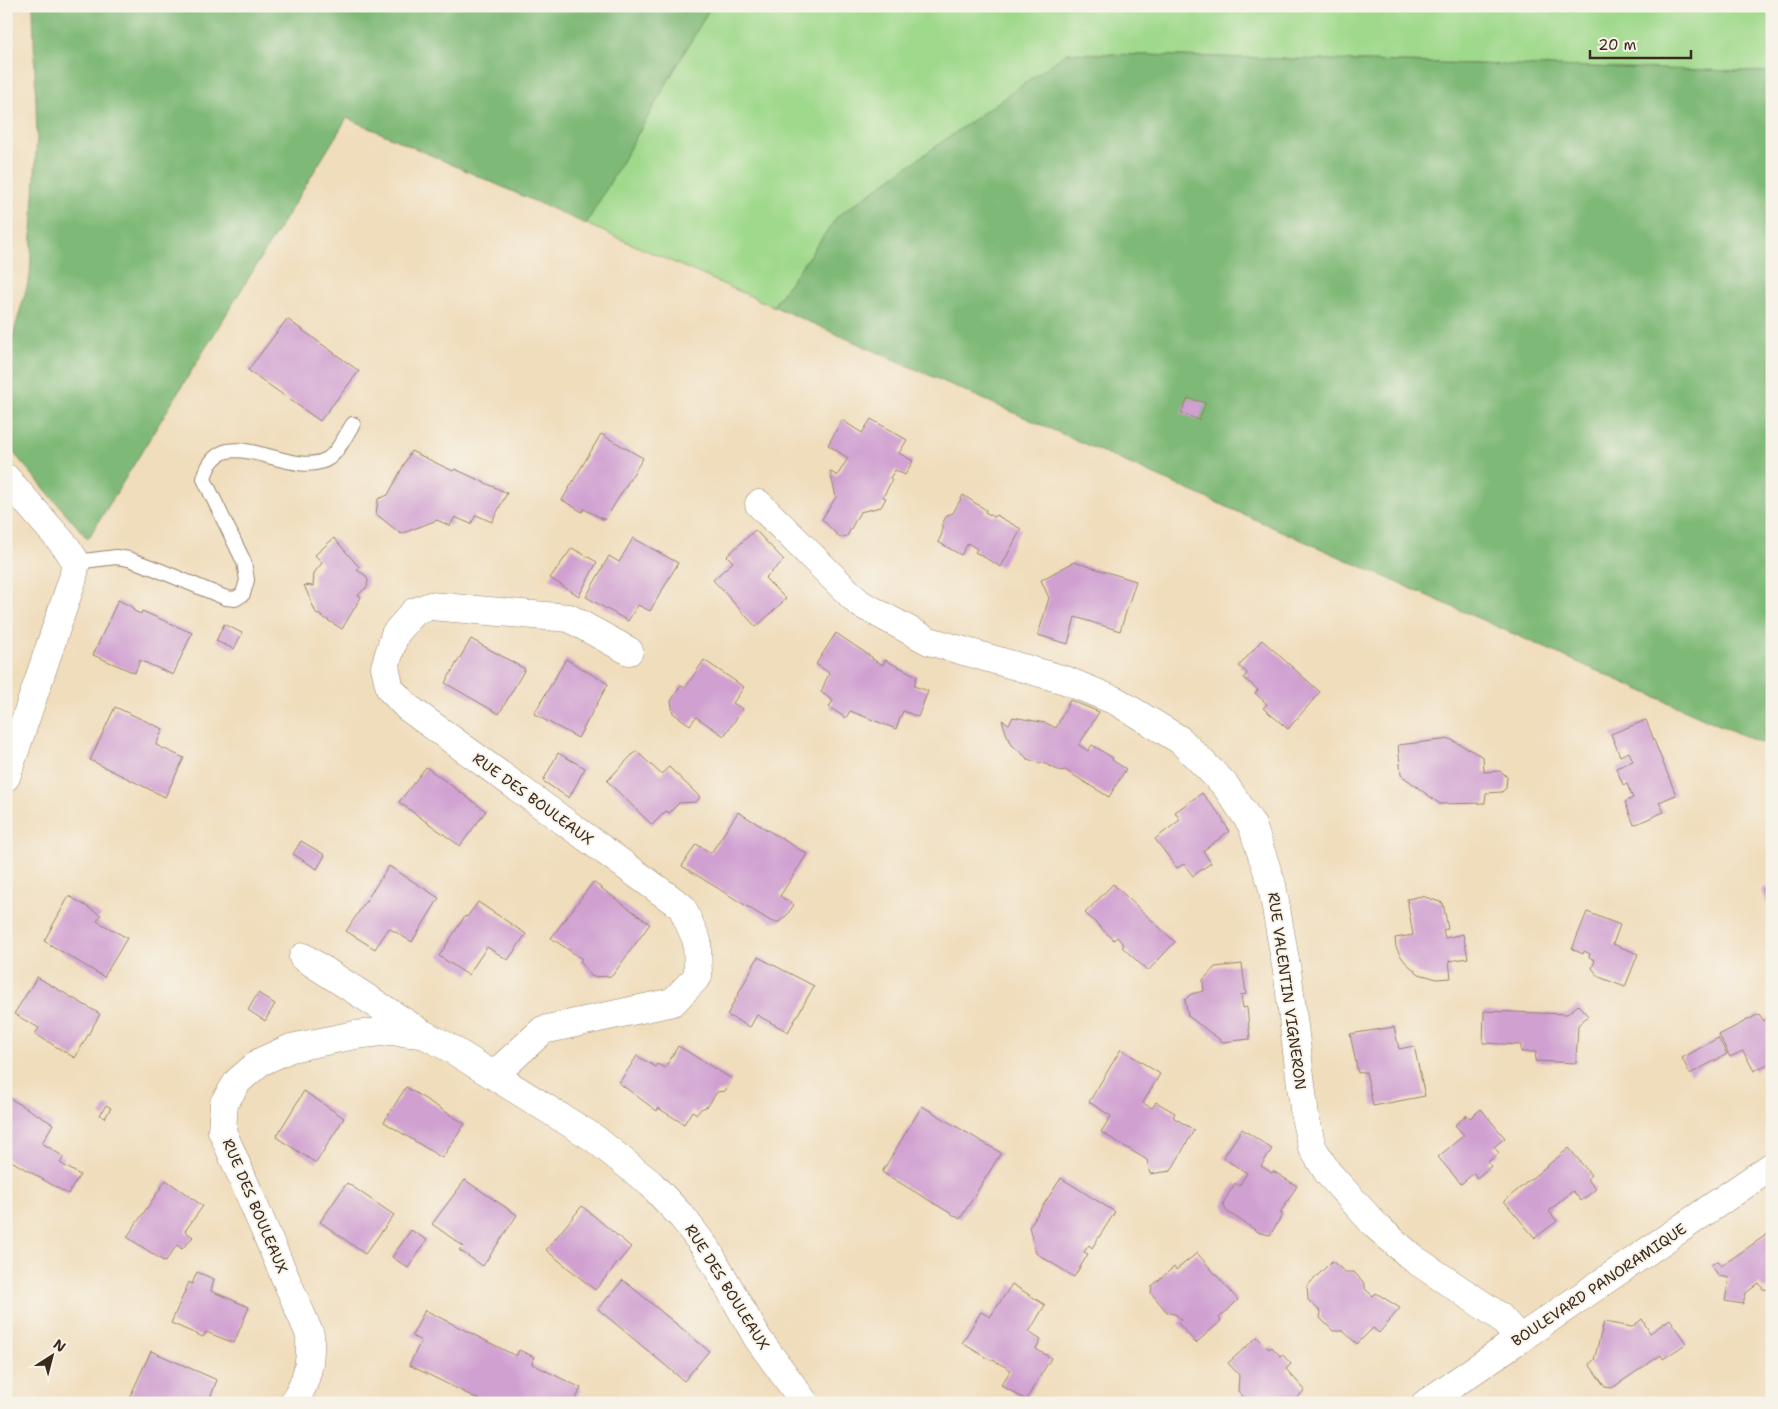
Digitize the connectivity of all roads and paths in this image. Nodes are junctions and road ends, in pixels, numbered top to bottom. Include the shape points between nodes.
1 (353, 424) dead end
2 (6, 478) edge
3 (758, 504) dead end
4 (76, 562) junction
5 (630, 651) dead end
6 (6, 777) edge
7 (303, 957) dead end
8 (423, 1034) junction
9 (494, 1076) junction
10 (1772, 1166) edge
11 (1520, 1339) junction
12 (293, 1403) edge
13 (805, 1403) edge
14 (1426, 1403) edge

1 - 4 lane via 329,458 319,462 299,463 244,450 226,451 214,458 207,468 204,479 244,562 247,580 242,594 235,599 129,559 116,557
2 - 4 street
3 - 11 street, RUE VALENTIN VIGNERON via 859,604 929,641 1065,680 1116,701 1180,740 1225,786 1252,825 1272,885 1312,1147 1328,1173 1376,1226 1414,1258 1499,1316
4 - 6 street
5 - 9 street, RUE DES BOULEAUX via 570,618 430,606 414,612 395,634 385,667 390,689 407,707 682,907 698,941 698,976 673,1002 543,1030
7 - 8 street, RUE DES BOULEAUX
8 - 9 street, RUE DES BOULEAUX
8 - 12 street, RUE DES BOULEAUX via 390,1031 291,1048 260,1062 238,1081 224,1103 222,1131 310,1335 311,1357 306,1378
9 - 13 street, RUE DES BOULEAUX via 594,1138 651,1184 684,1218 708,1251 758,1340
10 - 11 street, BOULEVARD PANORAMIQUE
11 - 14 street, BOULEVARD PANORAMIQUE

